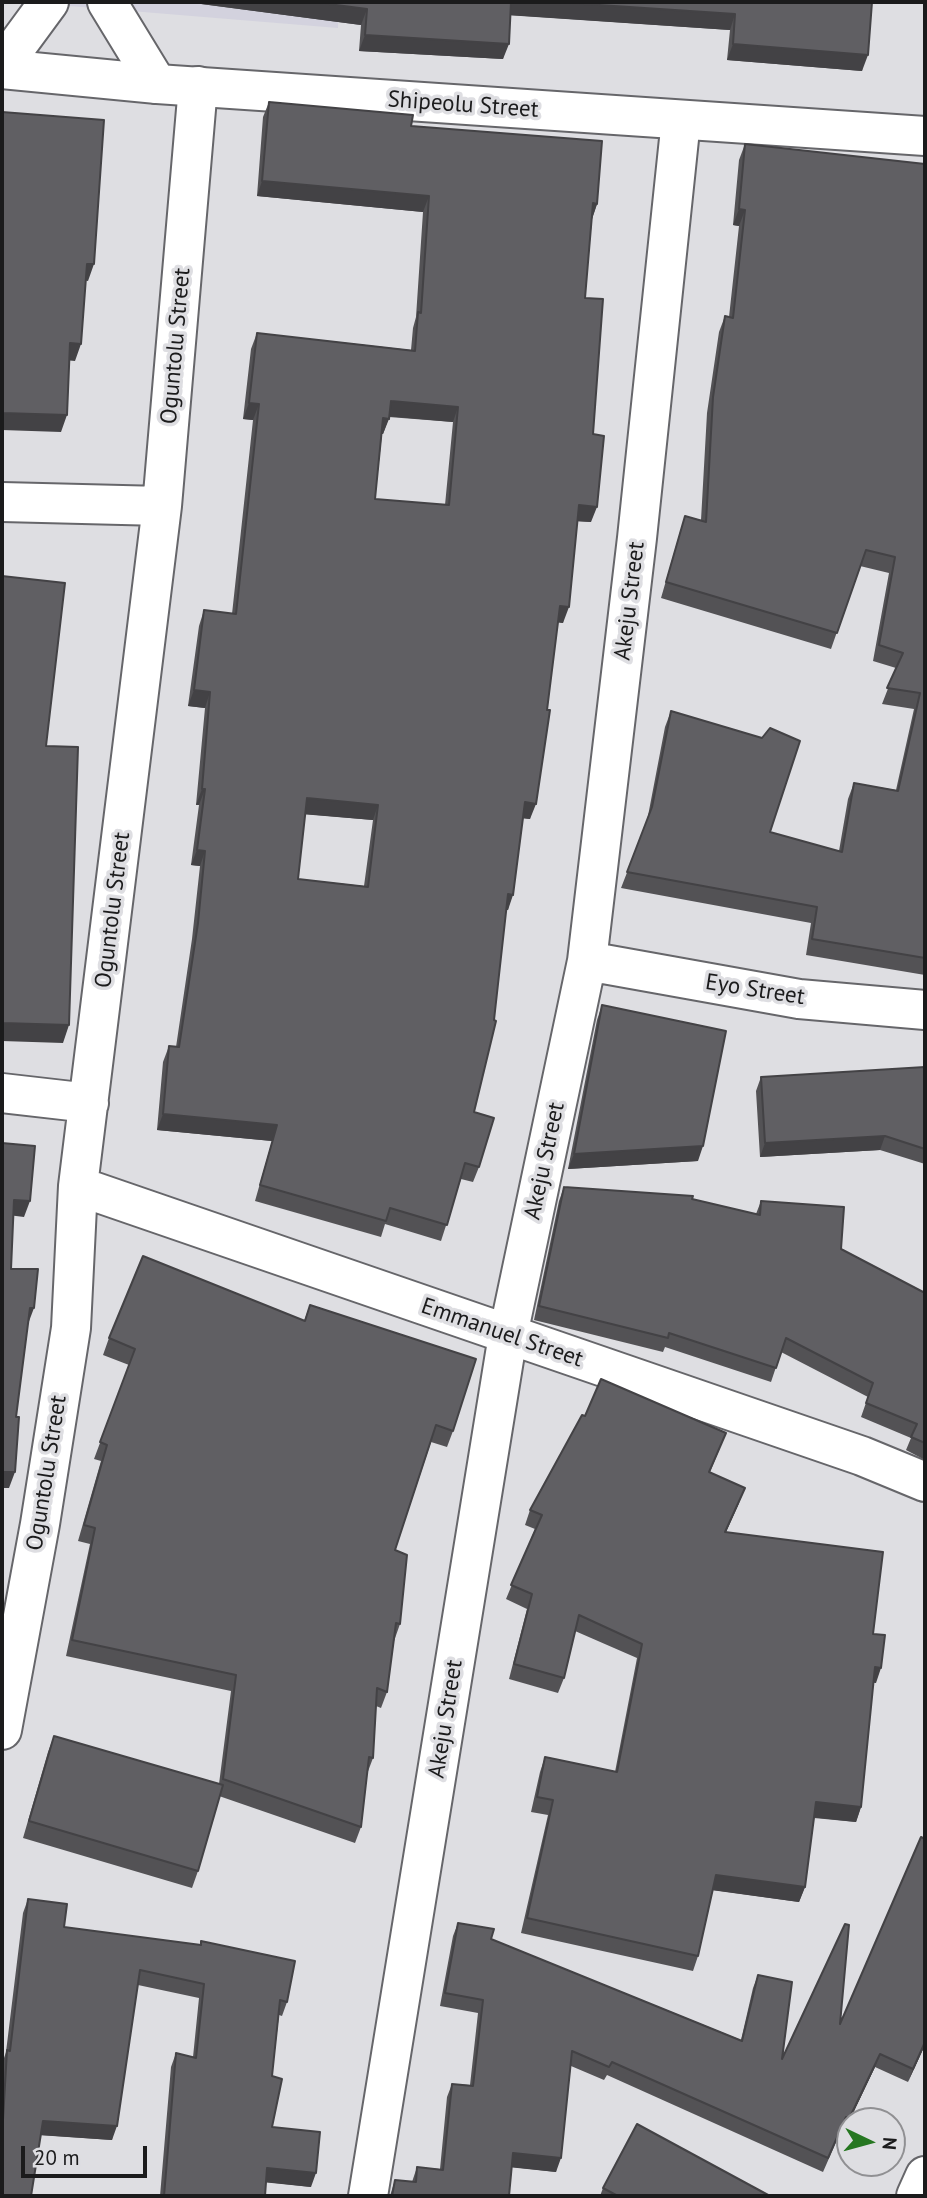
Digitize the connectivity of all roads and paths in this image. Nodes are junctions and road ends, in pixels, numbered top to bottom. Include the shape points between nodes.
1 (49, 2) edge
2 (107, 2) edge
3 (2, 67) edge
4 (157, 84) junction
5 (198, 86) junction
6 (681, 120) junction
7 (925, 136) edge
8 (2, 502) edge
9 (162, 506) junction
10 (587, 961) junction
11 (925, 1010) edge
12 (2, 1093) edge
13 (89, 1104) junction
14 (79, 1186) junction
15 (508, 1335) junction
16 (925, 1482) edge
17 (2, 1730) edge
18 (925, 2176) edge
19 (368, 2196) edge
20 (916, 2196) edge

1 - 3 street
2 - 4 street
3 - 4 street, Shipeolu Street
4 - 5 street, Shipeolu Street
5 - 6 street, Shipeolu Street
5 - 9 street, Oguntolu Street
6 - 7 street, Shipeolu Street
6 - 10 street, Akeju Street
8 - 9 street
9 - 13 street, Oguntolu Street
10 - 11 street, Eyo Street via 799,999
10 - 15 street, Akeju Street
12 - 13 street
13 - 14 street, Oguntolu Street
14 - 15 street, Emmanuel Street
14 - 17 street, Oguntolu Street via 71,1328
15 - 16 street, Emmanuel Street via 862,1456
15 - 19 street, Akeju Street
18 - 20 street

